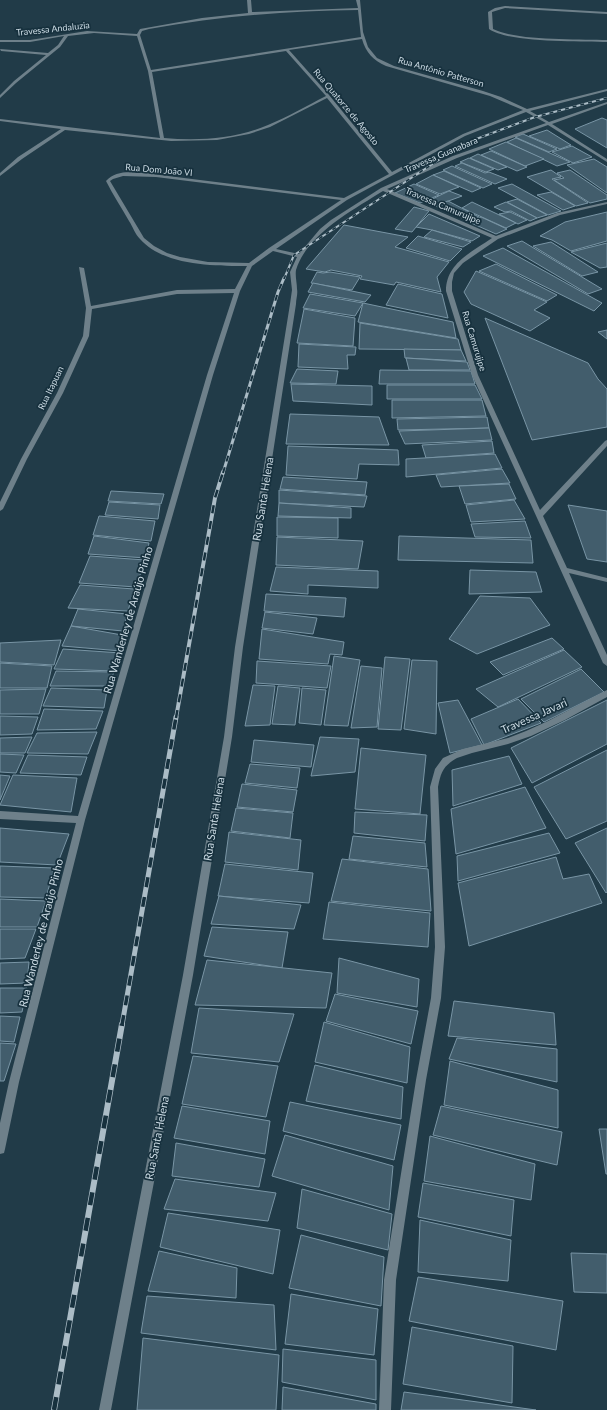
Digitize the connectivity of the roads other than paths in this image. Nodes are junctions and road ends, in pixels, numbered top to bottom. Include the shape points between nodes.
1 (249, 0) edge
2 (358, 0) edge
3 (360, 10) junction
4 (250, 13) junction
5 (607, 13) edge
6 (67, 35) junction
7 (138, 35) junction
8 (363, 38) junction
9 (0, 41) edge
10 (607, 41) edge
11 (8, 42) junction
12 (1, 51) edge
13 (288, 51) junction
14 (48, 54) junction
15 (150, 71) junction
16 (607, 90) edge
17 (328, 96) junction
18 (0, 97) edge
19 (607, 103) edge
20 (525, 111) junction
21 (0, 120) edge
22 (547, 124) junction
23 (64, 129) junction
24 (162, 139) junction
25 (607, 161) edge
26 (391, 174) junction
27 (0, 175) edge
28 (383, 189) junction
29 (345, 199) junction
30 (607, 203) edge
31 (496, 238) junction
32 (271, 249) junction
33 (300, 256) junction
34 (250, 265) junction
35 (81, 268) dead end
36 (238, 291) junction
37 (90, 308) junction
38 (607, 442) edge
39 (0, 509) edge
40 (540, 515) junction
41 (566, 570) junction
42 (607, 580) edge
43 (606, 659) edge
44 (607, 693) edge
45 (0, 815) edge
46 (81, 820) junction
47 (0, 1149) edge
48 (105, 1410) edge
49 (385, 1410) edge

1 - 4 street
2 - 3 street
3 - 4 street, Travessa Andaluzia
3 - 8 street
4 - 7 street, Travessa Andaluzia via 161,25 144,29
5 - 10 street via 505,7 490,12 491,29 500,34
6 - 7 street, Travessa Andaluzia
6 - 11 street, Travessa Andaluzia
6 - 14 street via 59,46
7 - 15 street
8 - 13 street
8 - 20 street, Rua Antônio Patterson via 376,59 408,72 501,99
9 - 11 street, Travessa Andaluzia
11 - 12 street
12 - 14 street
13 - 15 street
13 - 17 street, Rua Quatorze de Agosto
14 - 18 street
15 - 24 street
16 - 20 street, Rua Wanderley de Araújo Pinho
17 - 24 street via 250,133 201,141
17 - 26 street, Rua Quatorze de Agosto
19 - 22 street, Travessa Guanabara
20 - 22 street, Rua Antônio Patterson
20 - 26 street, Rua Wanderley de Araújo Pinho via 464,135
21 - 23 street
22 - 25 street, Rua Antônio Patterson
22 - 28 street, Travessa Guanabara via 455,156
23 - 24 street
23 - 27 street via 20,158
26 - 29 street, Rua Wanderley de Araújo Pinho
28 - 31 street, Travessa Camurujipe
28 - 33 street, Travessa Guanabara via 333,221
29 - 32 street, Rua Wanderley de Araújo Pinho
29 - 34 street, Rua Dom João VI via 156,176 125,174 109,178 108,181 117,199 147,244 175,257 203,264
30 - 31 street, Rua Camurujipe via 559,214
31 - 40 street, Rua Camurujipe via 461,262 452,273 449,291 475,375
32 - 33 street
32 - 34 street, Rua Wanderley de Araújo Pinho
33 - 48 street, Rua Santa Helena via 293,272 293,304 239,647 228,737 190,967
34 - 36 street, Rua Wanderley de Araújo Pinho
35 - 37 street, Rua Itapuan
36 - 37 street via 177,292
36 - 46 street, Rua Wanderley de Araújo Pinho via 210,375
37 - 39 street, Rua Itapuan via 86,336 60,393
38 - 40 street
40 - 41 street, Rua Camurujipe
41 - 42 street
41 - 43 street, Rua Camurujipe
44 - 49 street, Travessa Javari via 517,738 447,760 436,774 434,787 440,947 437,991 390,1280
45 - 46 street
46 - 47 street, Rua Wanderley de Araújo Pinho via 14,1082

